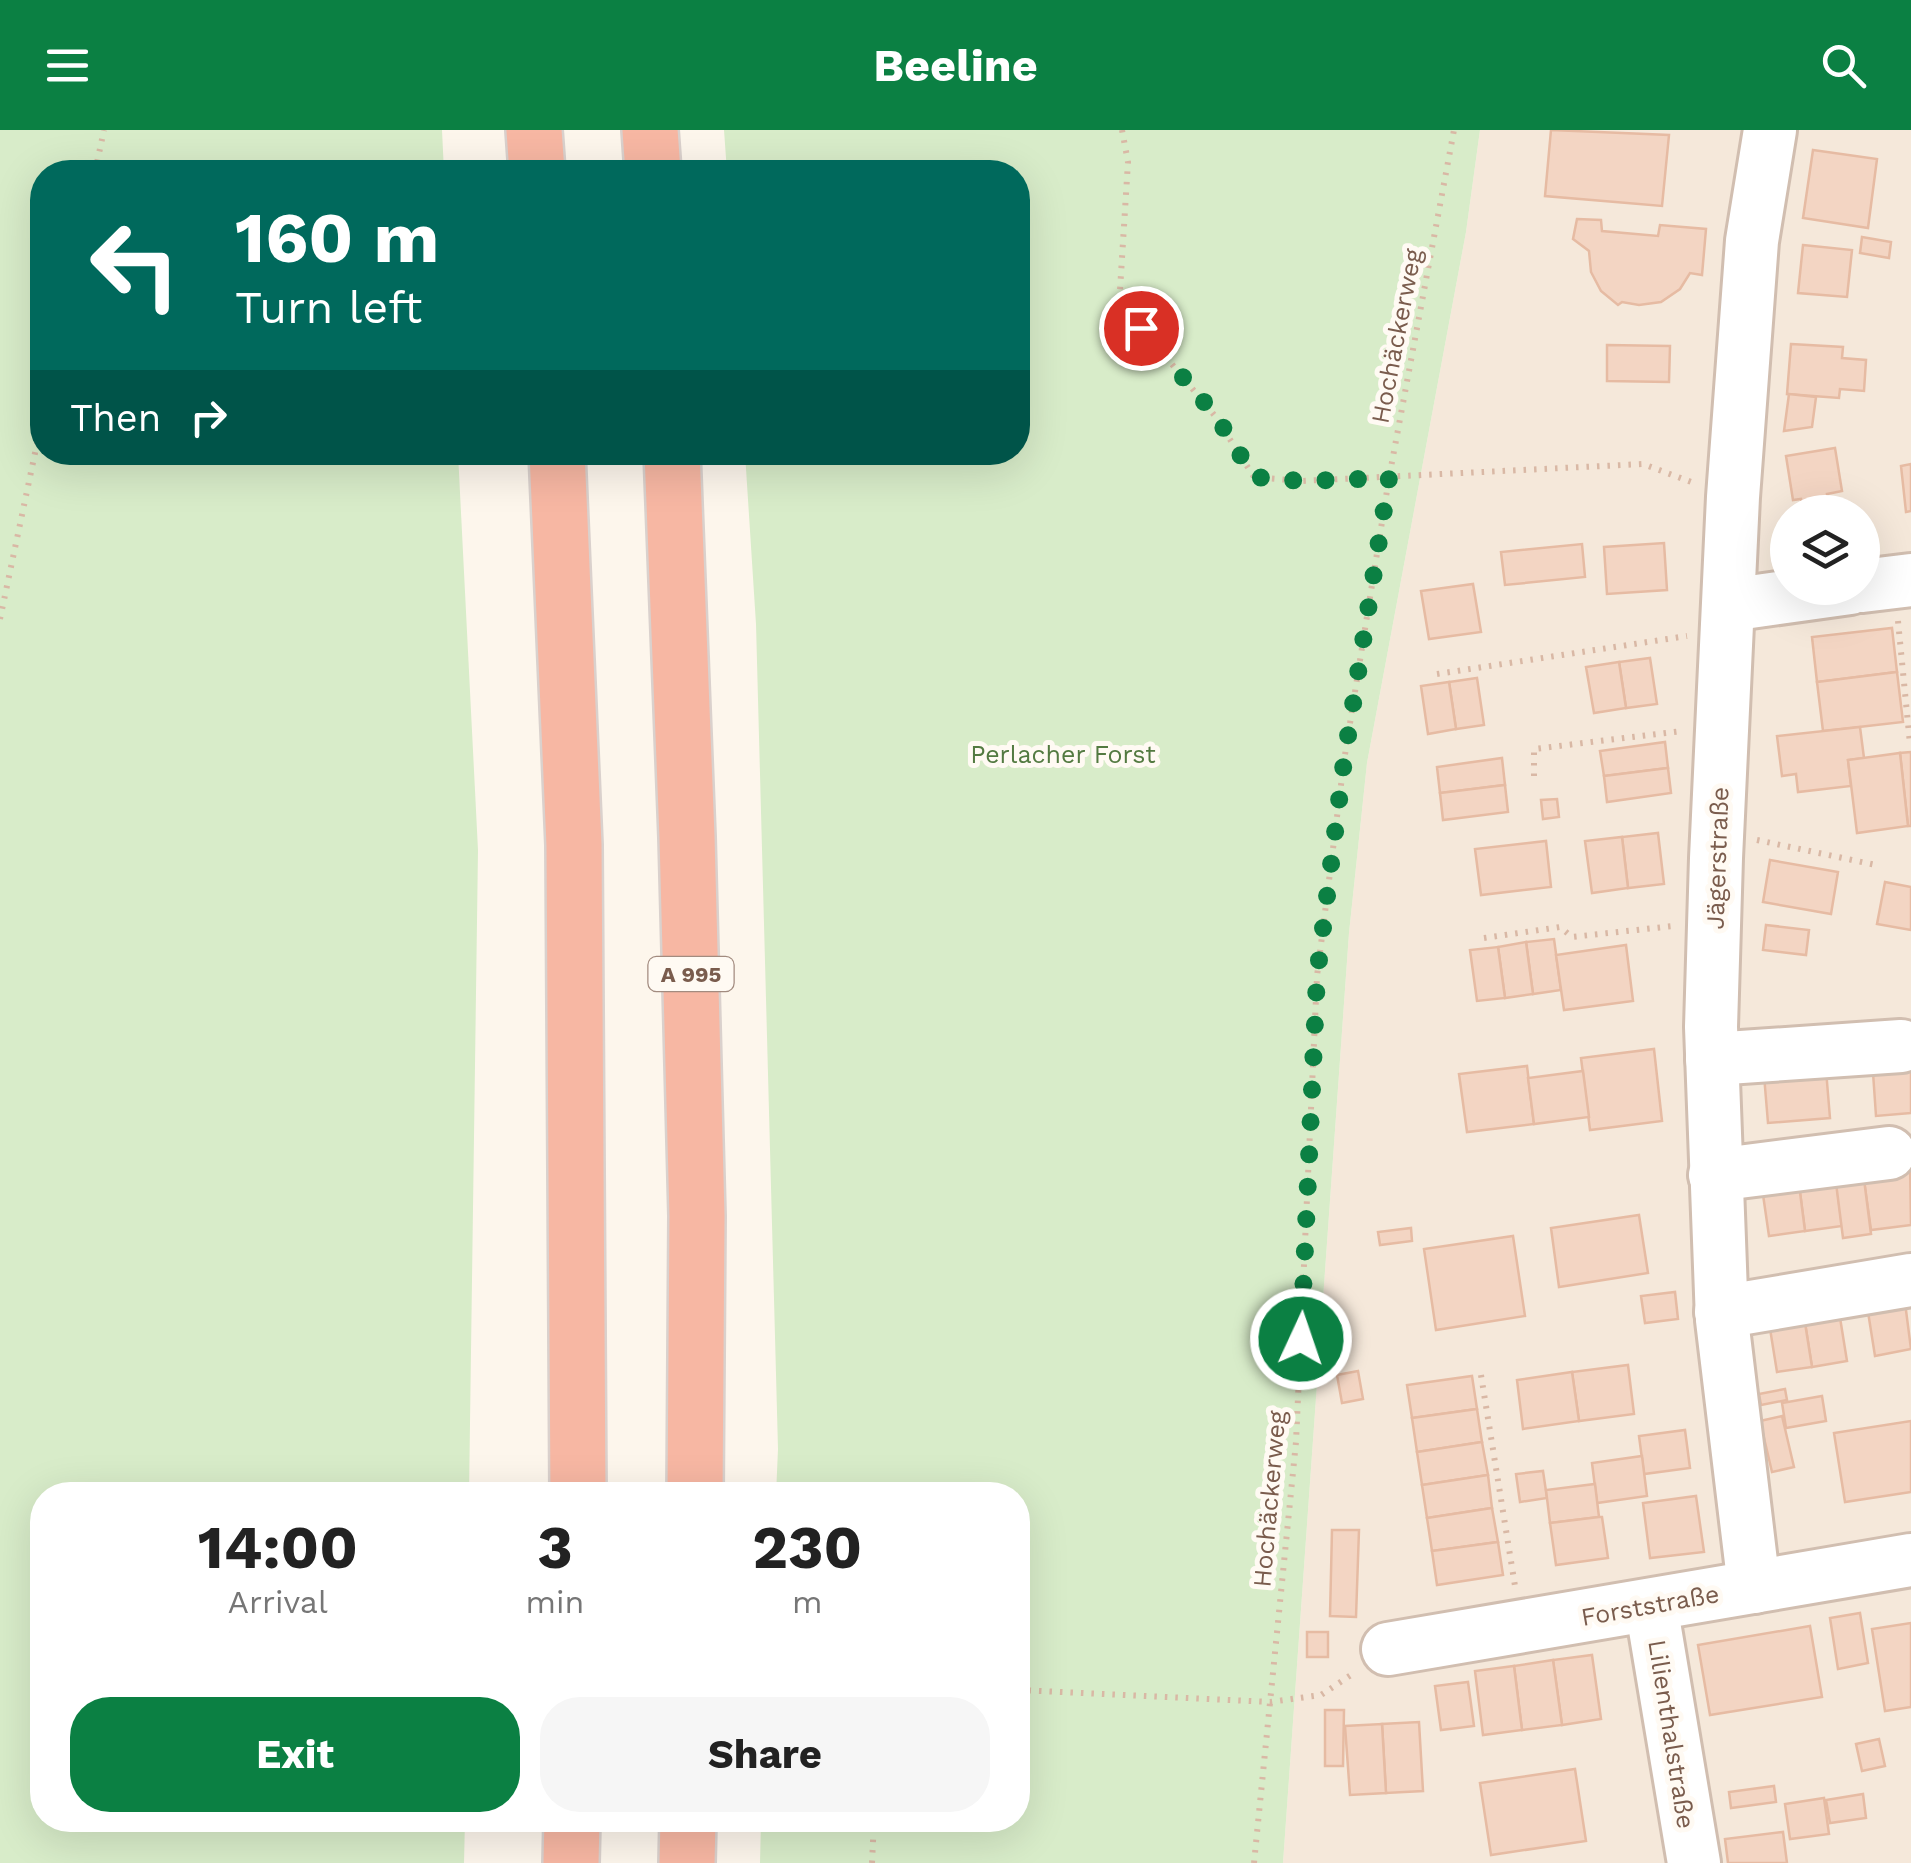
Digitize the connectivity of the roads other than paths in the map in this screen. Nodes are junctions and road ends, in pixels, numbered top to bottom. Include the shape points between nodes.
1 (534, 130) edge
2 (650, 130) edge
3 (1770, 130) edge
4 (537, 160) edge
5 (653, 160) edge
6 (557, 465) edge
7 (673, 465) edge
8 (1785, 605) edge
9 (1729, 618) junction
10 (1901, 1046) dead end
11 (1712, 1059) junction
12 (1889, 1153) dead end
13 (1716, 1175) junction
14 (1911, 1280) edge
15 (1721, 1312) junction
16 (578, 1482) edge
17 (694, 1482) edge
18 (1911, 1560) edge
19 (1754, 1587) junction
20 (1651, 1604) junction
21 (1388, 1649) road end
22 (571, 1832) edge
23 (688, 1832) edge
24 (570, 1863) edge
25 (687, 1863) edge
26 (1694, 1863) edge

1 - 4 highway
2 - 5 highway
3 - 9 street, Jägerstraße via 1752,242
6 - 16 highway via 574,845
7 - 17 highway, A 995 via 695,1156
8 - 9 street
9 - 11 street, Jägerstraße
10 - 11 street
11 - 13 street, Jägerstraße
12 - 13 street
13 - 15 street, Jägerstraße
14 - 15 street
15 - 19 street, Jägerstraße
18 - 19 street, Forststraße
19 - 20 street, Forststraße
20 - 21 street, Forststraße
20 - 26 street, Lilienthalstraße
22 - 24 highway
23 - 25 highway

